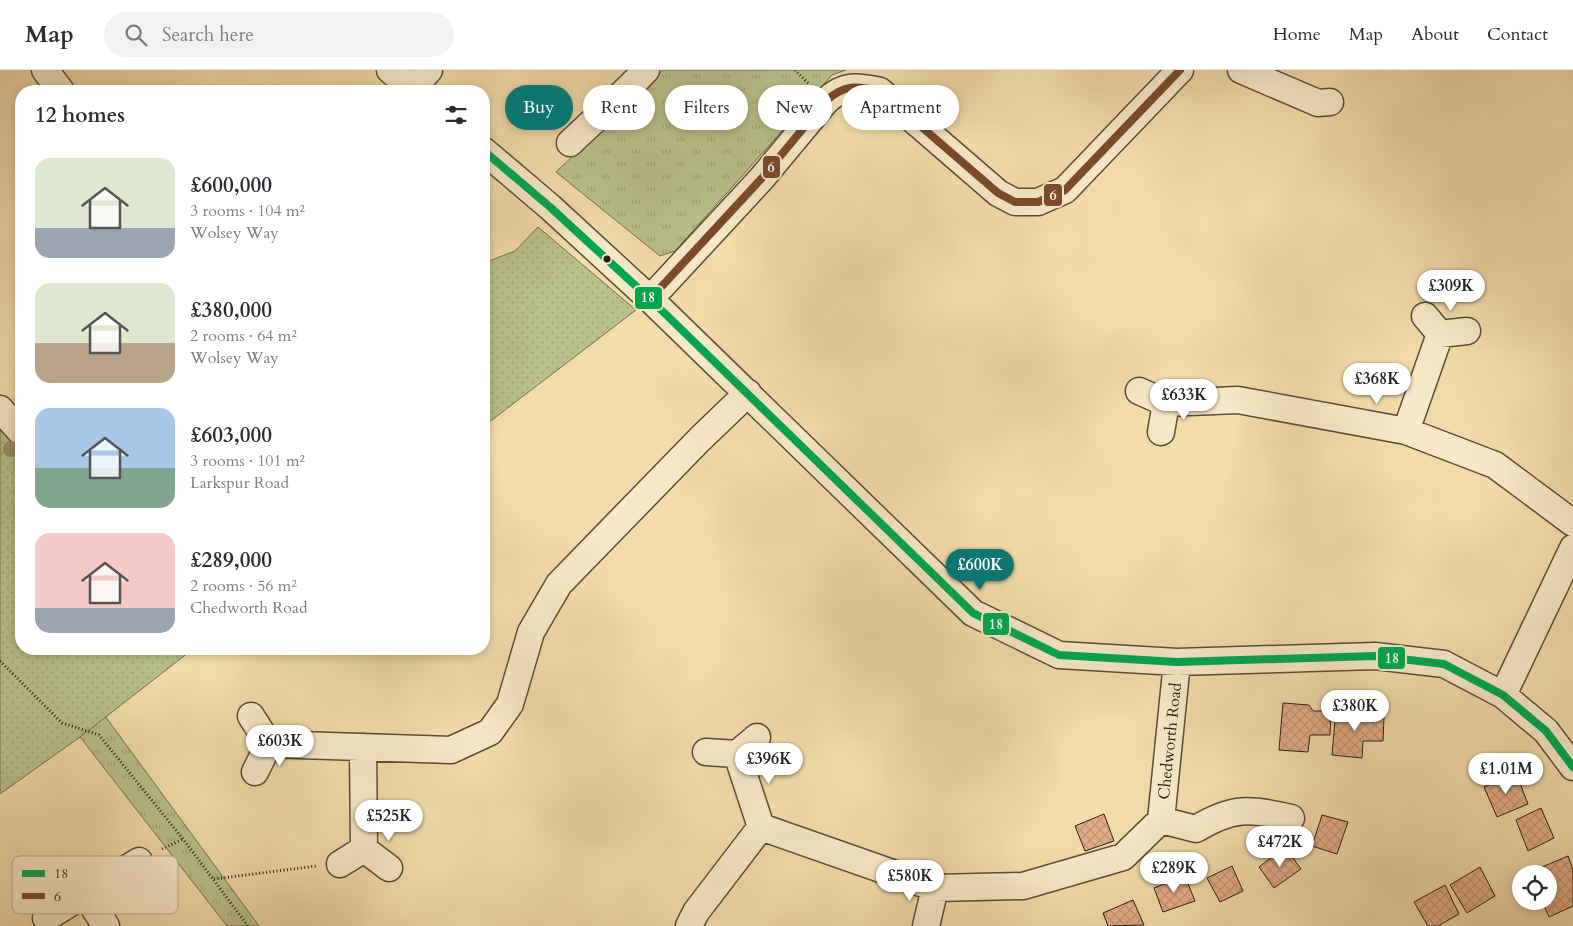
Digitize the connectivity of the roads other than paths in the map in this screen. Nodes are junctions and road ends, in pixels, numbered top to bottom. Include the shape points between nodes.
1 (45, 70) edge
2 (390, 70) edge
3 (429, 70) edge
4 (646, 70) edge
5 (1180, 70) edge
6 (1241, 70) edge
7 (56, 85) edge
8 (408, 85) edge
9 (418, 85) edge
10 (1330, 102) dead end
11 (570, 143) dead end
12 (490, 155) edge
13 (650, 299) junction
14 (1467, 331) dead end
15 (1139, 391) dead end
16 (748, 393) junction
17 (1166, 403) junction
18 (0, 410) edge
19 (15, 426) edge
20 (1406, 431) junction
21 (1160, 432) dead end
22 (1573, 523) edge
23 (1573, 548) edge
24 (1177, 662) junction
25 (1503, 695) junction
26 (251, 716) dead end
27 (757, 737) dead end
28 (269, 744) junction
29 (363, 747) junction
30 (706, 752) dead end
31 (737, 754) junction
32 (1573, 767) edge
33 (255, 772) dead end
34 (1290, 818) dead end
35 (1161, 820) junction
36 (761, 827) junction
37 (364, 849) junction
38 (340, 864) road end
39 (389, 868) dead end
40 (935, 888) junction
41 (52, 914) edge
42 (98, 914) edge
43 (46, 918) dead end
44 (106, 926) edge
45 (689, 926) edge
46 (926, 926) edge

1 - 7 street
2 - 8 street
3 - 9 street
4 - 11 street
5 - 13 street via 1065,190 1038,202 1015,202 998,193 880,91 846,88 826,101 762,178
6 - 10 street via 1318,102
12 - 13 street
13 - 16 street
14 - 20 street via 1433,325
15 - 17 street
16 - 24 street via 973,613 1059,655
16 - 29 street via 559,584 531,632 510,704 490,732 451,750
17 - 20 street via 1238,400
17 - 21 street
18 - 19 street
20 - 22 street via 1495,465
23 - 25 street
24 - 25 street via 1375,656 1444,664
24 - 35 street, Chedworth Road
25 - 32 street via 1546,730
26 - 28 street
27 - 31 street
28 - 29 street
28 - 33 street
29 - 37 street
30 - 31 street
31 - 36 street
34 - 35 street, Chedworth Road via 1257,811 1231,812 1196,828
35 - 40 street, Chedworth Road via 1123,857 1023,886
36 - 40 street, Chedworth Road
36 - 45 street via 696,912
37 - 38 street
37 - 39 street
40 - 46 street
41 - 43 street
42 - 44 street

